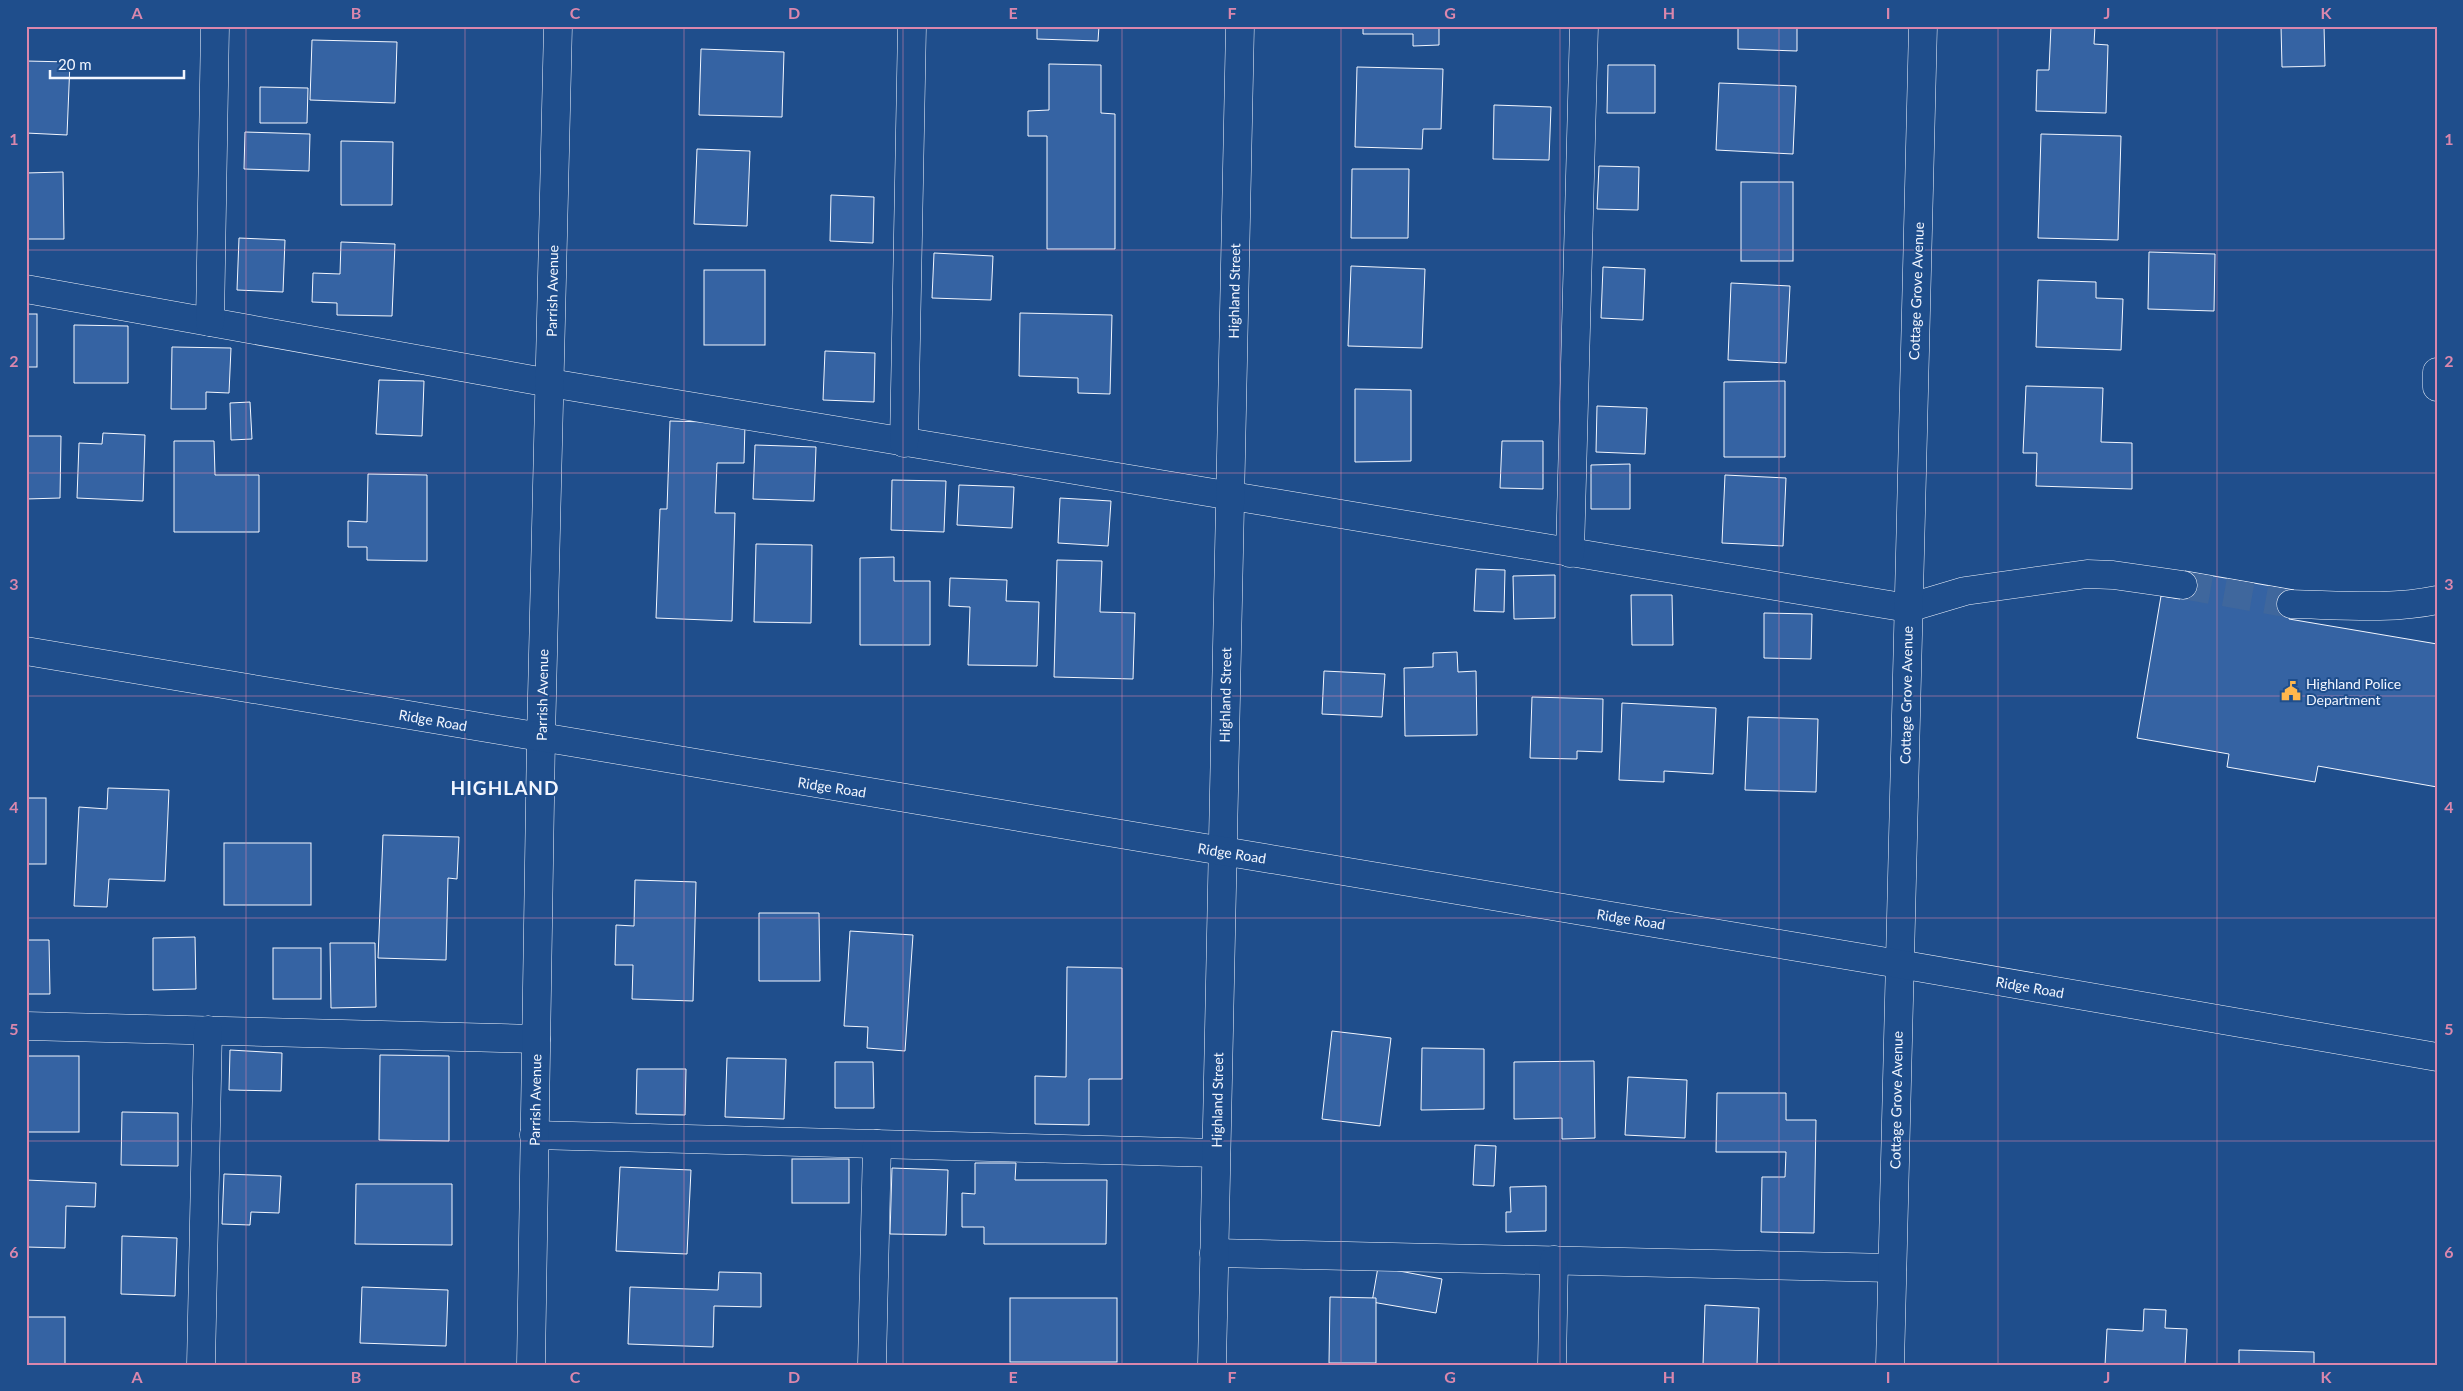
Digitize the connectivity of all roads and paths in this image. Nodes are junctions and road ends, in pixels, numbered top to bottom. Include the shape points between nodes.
1 (215, 26) edge
2 (558, 26) edge
3 (912, 26) edge
4 (1240, 26) edge
5 (1584, 26) edge
6 (1923, 26) edge
7 (26, 289) edge
8 (210, 322) junction
9 (2437, 372) edge
10 (550, 384) junction
11 (2437, 387) edge
12 (904, 443) junction
13 (1230, 497) junction
14 (1570, 553) junction
15 (2183, 585) tunnel mouth
16 (2437, 600) edge
17 (2291, 604) tunnel mouth
18 (1908, 608) junction
19 (26, 651) edge
20 (541, 738) junction
21 (1222, 851) junction
22 (1899, 964) junction
23 (26, 1026) edge
24 (208, 1030) junction
25 (536, 1039) junction
26 (2437, 1057) edge
27 (534, 1135) junction
28 (876, 1144) junction
29 (1216, 1153) junction
30 (1214, 1252) junction
31 (1554, 1260) junction
32 (1892, 1268) junction
33 (201, 1365) edge
34 (530, 1365) edge
35 (872, 1365) edge
36 (1212, 1365) edge
37 (1552, 1365) edge
38 (1890, 1365) edge

1 - 8 street
2 - 10 street, Parrish Avenue
3 - 12 street
4 - 13 street, Highland Street
5 - 14 street
6 - 18 street, Cottage Grove Avenue
7 - 8 street
8 - 10 street
9 - 11 street
10 - 12 street
10 - 20 street, Parrish Avenue
12 - 13 street
13 - 14 street
13 - 21 street, Highland Street
14 - 18 street
15 - 18 street via 2087,574 1965,591
16 - 17 street via 2344,606
18 - 22 street, Cottage Grove Avenue
19 - 20 street, Ridge Road
20 - 21 street, Ridge Road
20 - 25 street, Parrish Avenue
21 - 22 street, Ridge Road
21 - 29 street, Highland Street
22 - 26 street, Ridge Road
22 - 32 street, Cottage Grove Avenue
23 - 24 street
24 - 25 street
24 - 33 street
25 - 27 street, Parrish Avenue
27 - 28 street
27 - 34 street, Parrish Avenue
28 - 29 street
28 - 35 street
29 - 30 street, Highland Street
30 - 31 street
30 - 36 street, Highland Street
31 - 32 street
31 - 37 street
32 - 38 street, Cottage Grove Avenue

